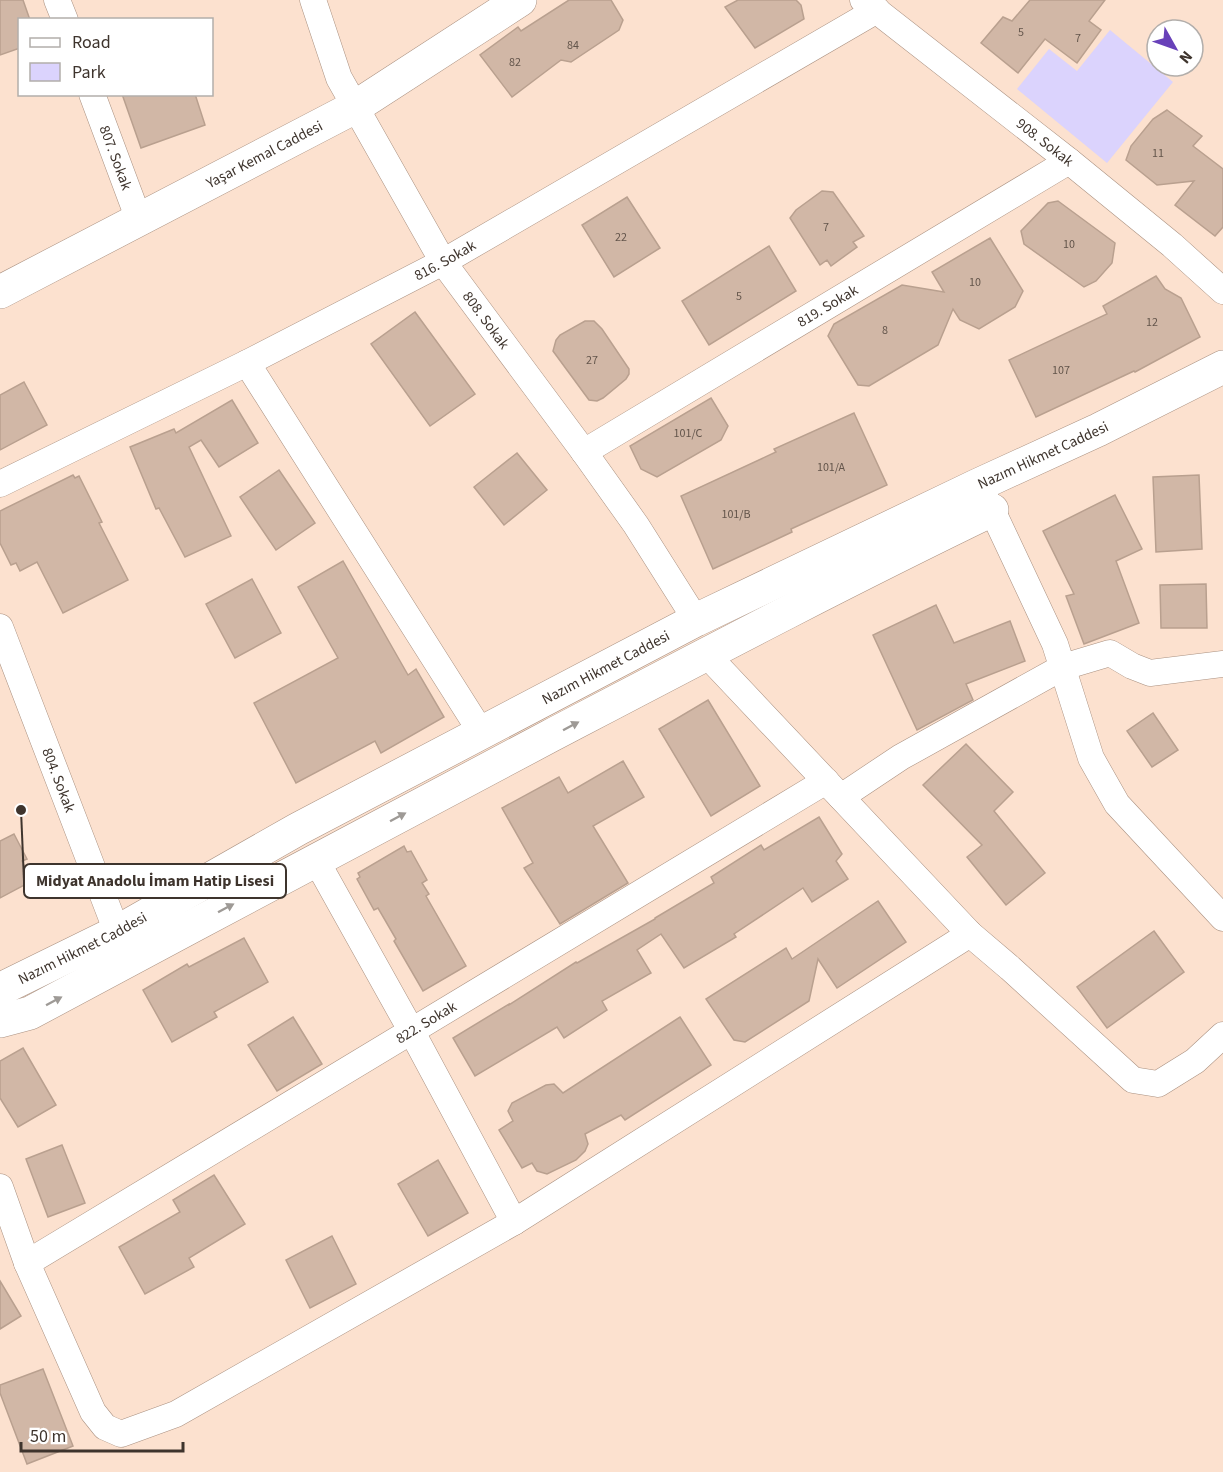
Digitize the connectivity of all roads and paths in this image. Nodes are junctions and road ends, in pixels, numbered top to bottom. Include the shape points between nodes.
1 (57, 0) edge
2 (313, 0) edge
3 (520, 0) edge
4 (870, 5) edge
5 (64, 18) edge
6 (93, 96) edge
7 (355, 107) junction
8 (1069, 161) junction
9 (139, 220) junction
10 (443, 262) junction
11 (1223, 291) edge
12 (0, 292) edge
13 (247, 363) junction
14 (1223, 367) edge
15 (584, 452) junction
16 (0, 484) edge
17 (985, 497) junction
18 (696, 620) junction
19 (0, 627) edge
20 (706, 654) junction
21 (1223, 664) edge
22 (1062, 667) junction
23 (481, 732) junction
24 (834, 789) junction
25 (316, 860) junction
26 (1223, 918) edge
27 (117, 932) junction
28 (970, 934) junction
29 (0, 991) edge
30 (0, 1021) edge
31 (411, 1032) junction
32 (1223, 1035) edge
33 (0, 1187) edge
34 (514, 1222) junction
35 (27, 1263) junction

1 - 5 street
2 - 7 street, 808. Sokak via 339,78
3 - 7 street, Yaşar Kemal Caddesi
4 - 8 street, 908. Sokak
4 - 10 street, 816. Sokak
6 - 9 street, 807. Sokak
7 - 9 street, Yaşar Kemal Caddesi
7 - 10 street, 808. Sokak
8 - 11 street, 908. Sokak
8 - 15 street, 819. Sokak
9 - 12 street, Yaşar Kemal Caddesi
10 - 13 street, 816. Sokak
10 - 15 street, 808. Sokak
13 - 16 street, 816. Sokak
13 - 23 street
14 - 17 street, Nazım Hikmet Caddesi via 1098,430
15 - 18 street, 808. Sokak
17 - 18 street, Nazım Hikmet Caddesi
17 - 20 street, Nazım Hikmet Caddesi via 900,554
17 - 22 street via 1055,644
18 - 23 street, Nazım Hikmet Caddesi
19 - 27 street, 804. Sokak
20 - 24 street
25 -> 20 street, Nazım Hikmet Caddesi
21 - 22 street, 822. Sokak via 1150,673 1110,653
22 - 24 street, 822. Sokak via 901,757
22 - 26 street via 1091,758 1117,804
23 - 27 street, Nazım Hikmet Caddesi via 298,829
24 - 28 street
24 - 31 street, 822. Sokak
30 -> 25 street, Nazım Hikmet Caddesi via 30,1013
25 - 31 street
27 - 29 street, Nazım Hikmet Caddesi
28 - 32 street via 1132,1080 1158,1084 1195,1061
28 - 34 street
31 - 34 street
31 - 35 street, 822. Sokak
33 - 35 street
34 - 35 street via 176,1414 121,1434 105,1427 93,1412

